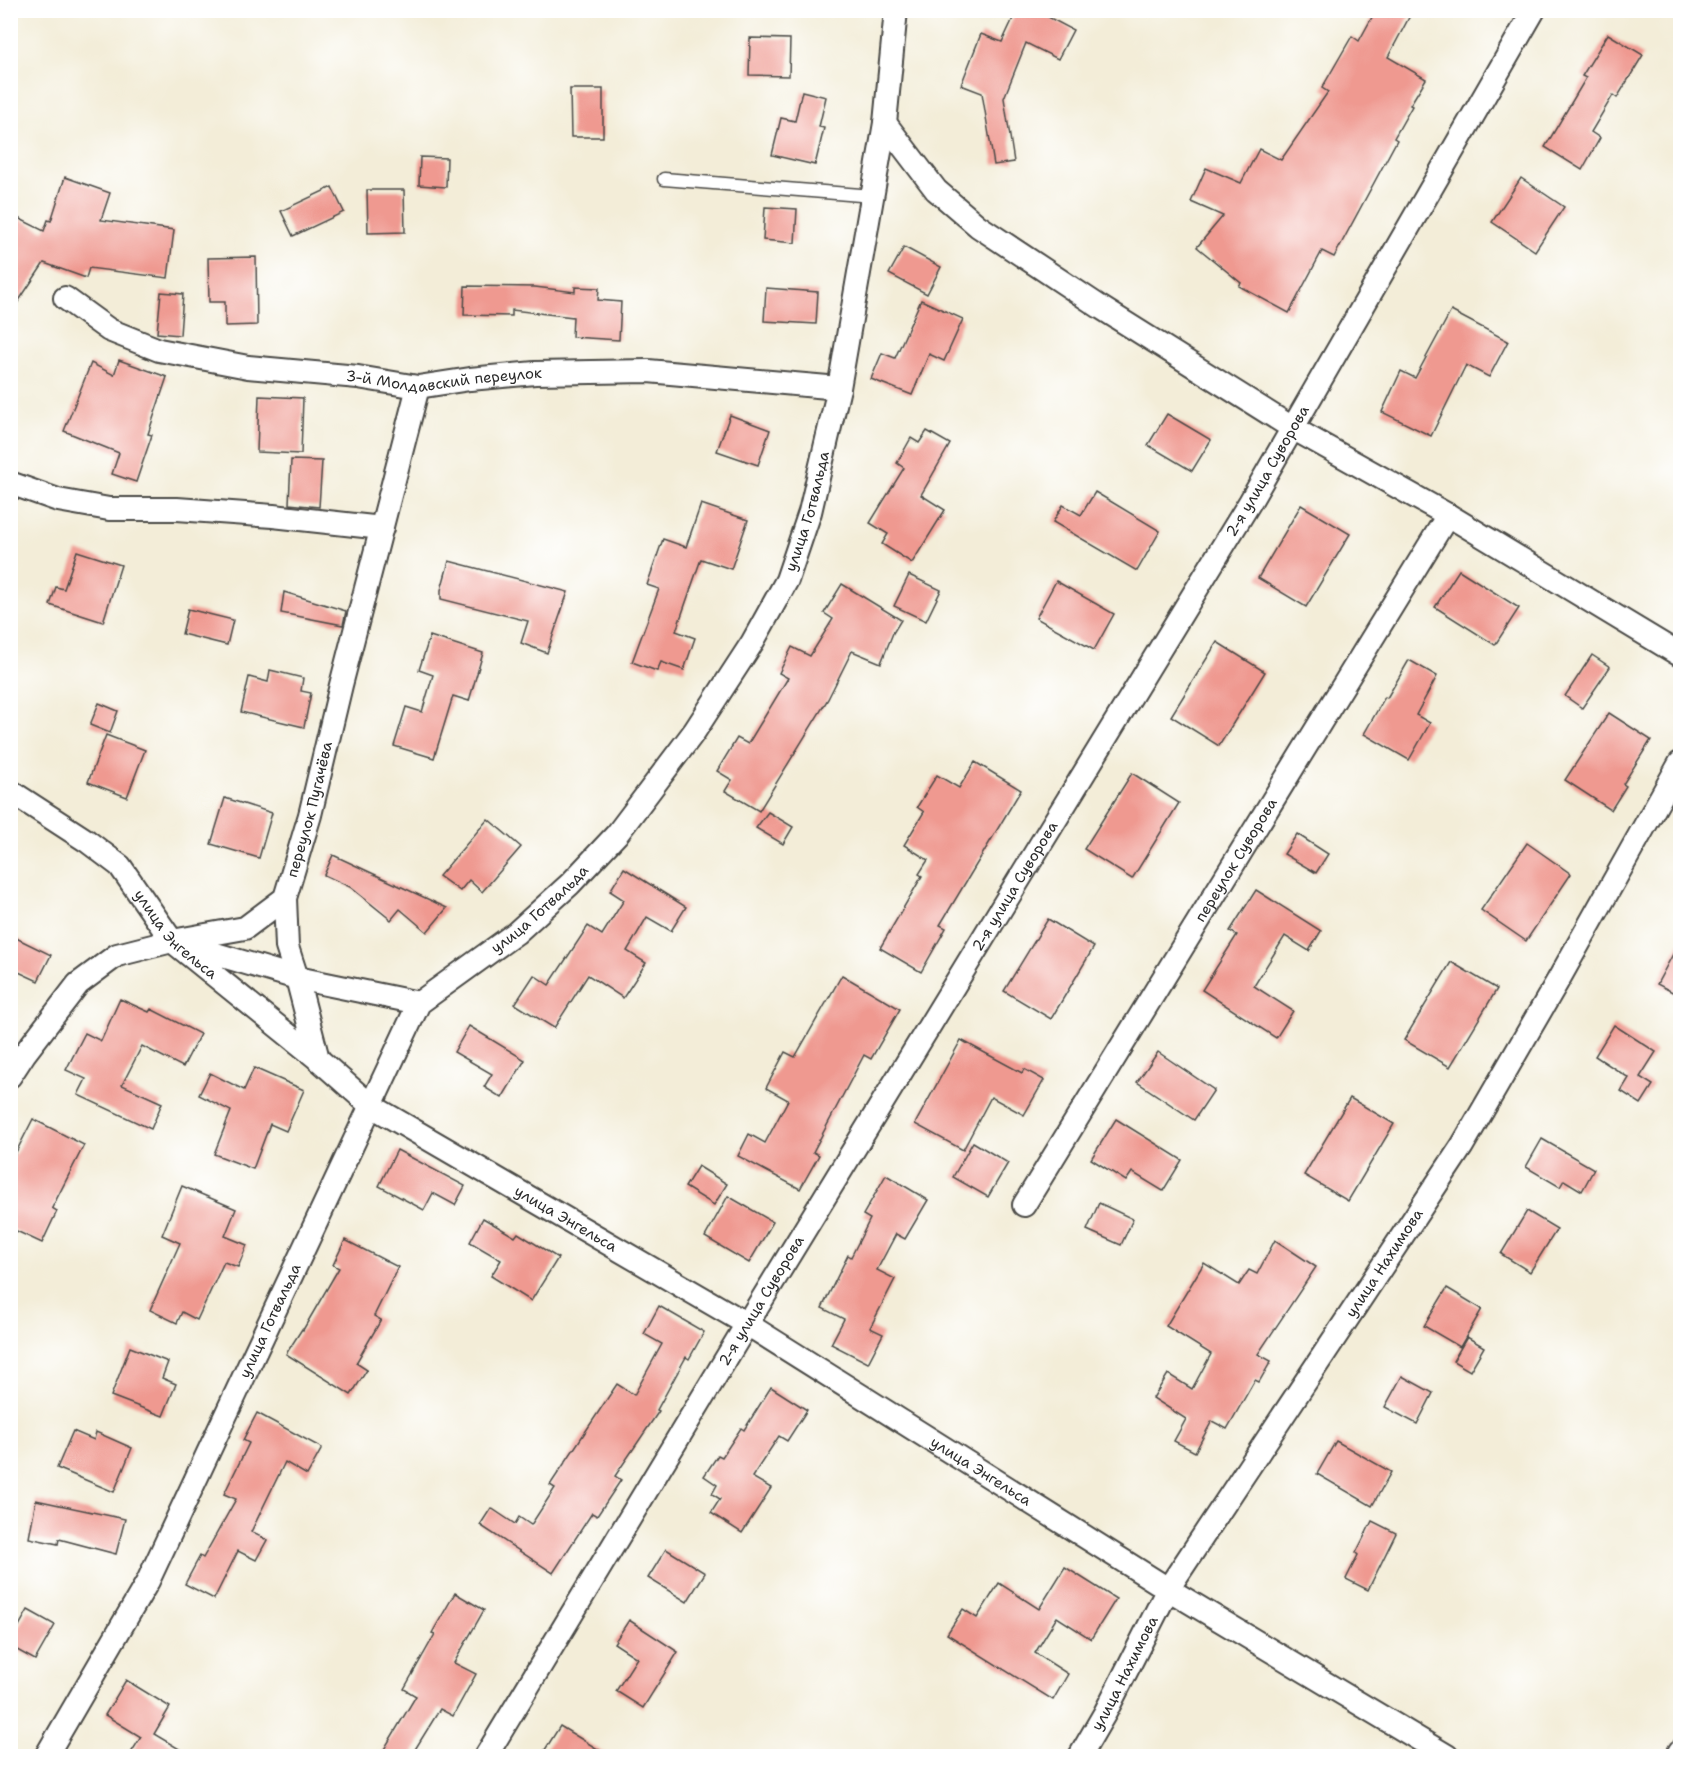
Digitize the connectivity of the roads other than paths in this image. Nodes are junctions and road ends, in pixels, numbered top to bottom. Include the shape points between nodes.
1 (896, 10) edge
2 (1534, 10) edge
3 (885, 123) junction
4 (664, 179) dead end
5 (873, 196) junction
6 (64, 298) dead end
7 (418, 387) junction
8 (839, 387) junction
9 (1294, 429) junction
10 (10, 483) edge
11 (1448, 515) junction
12 (382, 528) junction
13 (1680, 655) edge
14 (1680, 763) edge
15 (10, 791) edge
16 (285, 898) junction
17 (172, 941) junction
18 (297, 978) junction
19 (419, 1003) junction
20 (318, 1059) junction
21 (10, 1076) edge
22 (370, 1105) junction
23 (1024, 1205) dead end
24 (747, 1324) junction
25 (1168, 1589) junction
26 (1680, 1751) edge
27 (46, 1756) edge
28 (486, 1756) edge
29 (1080, 1756) edge
30 (1448, 1756) edge
31 (1677, 1756) edge

1 - 3 street, улица Готвальда
2 - 9 street, 2-я улица Суворова
3 - 5 street, улица Готвальда
3 - 9 street via 936,190 978,226
4 - 5 lane
5 - 8 street, улица Готвальда
6 - 7 street, 3-й Молдавский переулок via 109,330 159,350 248,367
7 - 8 street, 3-й Молдавский переулок via 535,373 648,371
7 - 12 street, переулок Пугачёва
8 - 19 street, улица Готвальда via 810,512 787,580 752,644 694,732 617,834 570,884 516,933
9 - 11 street
9 - 24 street, 2-я улица Суворова
10 - 12 street via 58,500 109,509 177,509
11 - 13 street
11 - 23 street, переулок Суворова
12 - 16 street, переулок Пугачёва via 310,815
14 - 25 street, улица Нахимова via 1462,1146
15 - 17 street, улица Энгельса via 120,866
16 - 17 street via 245,928
16 - 18 street, переулок Пугачёва via 286,947
17 - 18 street
17 - 20 street, улица Энгельса
17 - 21 street via 117,955 78,984
18 - 19 street
18 - 20 street, переулок Пугачёва
19 - 22 street, улица Готвальда
20 - 22 street, улица Энгельса
22 - 24 street, улица Энгельса
22 - 27 street, улица Готвальда via 148,1581
24 - 25 street, улица Энгельса
24 - 28 street, 2-я улица Суворова
25 - 29 street, улица Нахимова
25 - 30 street, улица Энгельса
26 - 31 street

